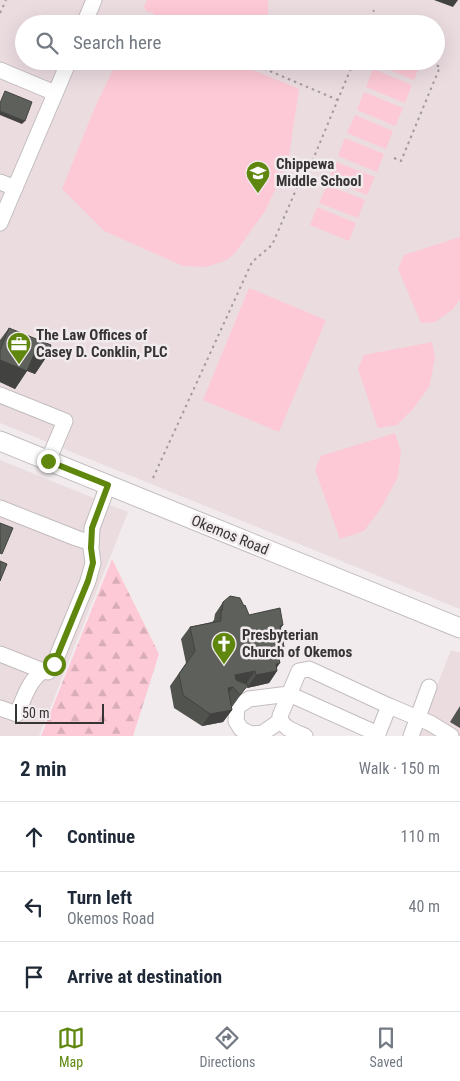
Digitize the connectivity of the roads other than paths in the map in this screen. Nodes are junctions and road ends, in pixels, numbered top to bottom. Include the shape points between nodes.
1 (94, 0) edge
2 (88, 15) edge
3 (0, 70) edge
4 (64, 70) edge
5 (55, 93) junction
6 (0, 182) edge
7 (15, 188) junction
8 (0, 223) edge
9 (0, 395) edge
10 (0, 441) edge
11 (48, 461) junction
12 (108, 485) junction
13 (0, 508) edge
14 (91, 543) junction
15 (460, 628) edge
16 (0, 654) edge
17 (43, 671) junction
18 (429, 687) dead end
19 (289, 694) junction
20 (389, 706) junction
21 (0, 708) edge
22 (418, 718) junction
23 (280, 722) junction
24 (377, 735) edge
25 (305, 736) edge
26 (410, 736) edge
27 (451, 736) edge

1 - 2 street
3 - 5 street
4 - 5 street
5 - 7 street
6 - 7 street
7 - 8 street
9 - 11 street via 65,421
10 - 11 main road, Okemos Road
11 - 12 main road, Okemos Road
12 - 14 street via 92,528
12 - 15 main road, Okemos Road
13 - 14 street
14 - 17 street via 93,563 88,581 54,664 48,672
16 - 17 street
17 - 21 street via 30,683 17,714
18 - 22 street
19 - 20 street via 299,671 309,670
19 - 23 street
19 - 23 street via 249,699 237,707 236,721 241,729 252,734 263,733
19 - 24 street
20 - 22 street
20 - 24 street
22 - 26 street
22 - 27 street
23 - 25 street

